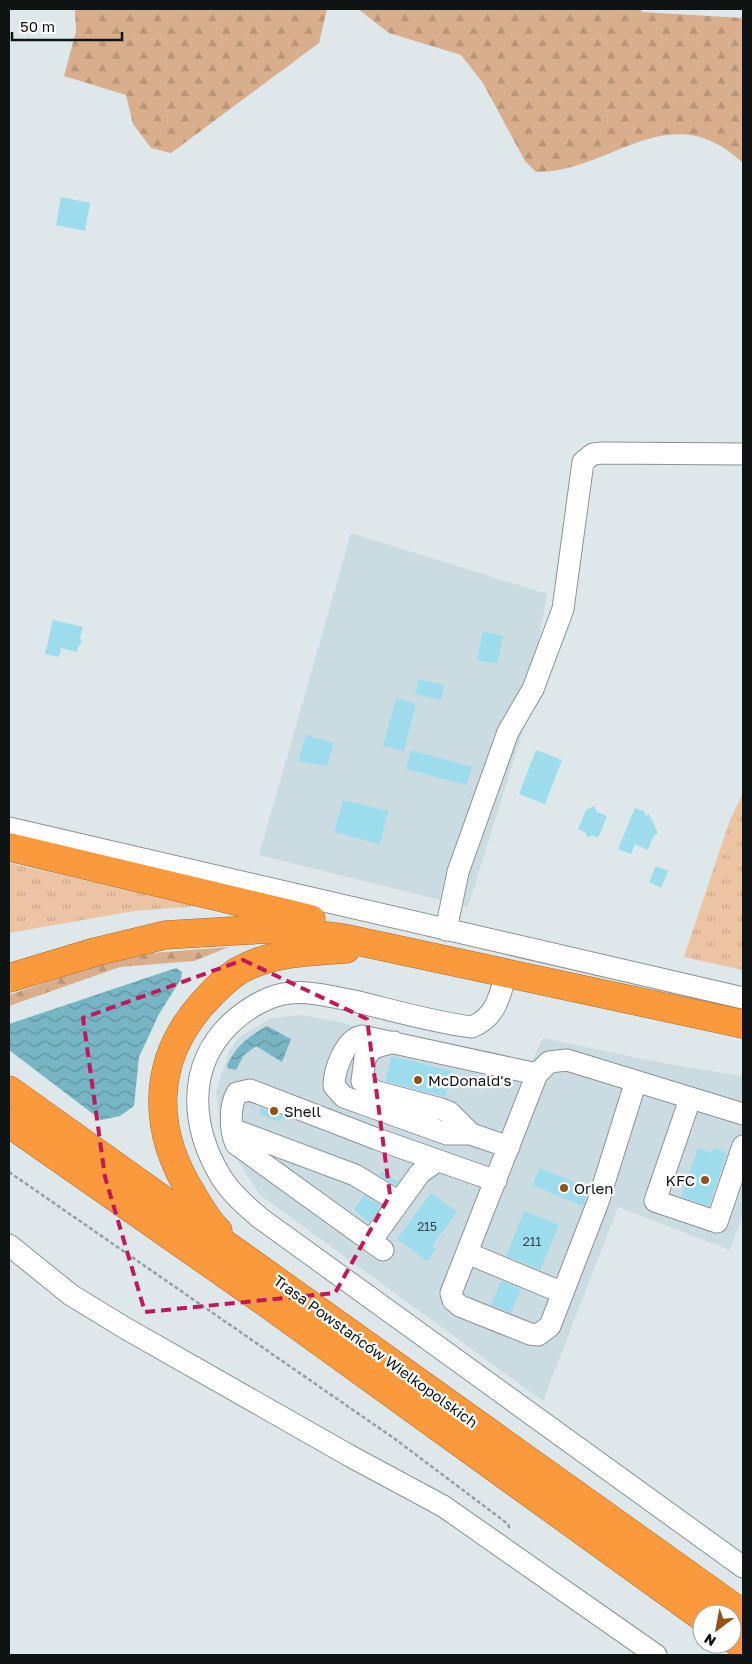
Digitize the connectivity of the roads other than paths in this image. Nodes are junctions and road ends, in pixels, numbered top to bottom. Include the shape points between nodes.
1 (743, 454) edge
2 (9, 828) edge
3 (9, 847) edge
4 (446, 930) junction
5 (385, 947) junction
6 (506, 973) junction
7 (9, 978) edge
8 (743, 998) edge
9 (743, 1024) edge
10 (394, 1042) junction
11 (537, 1074) junction
12 (636, 1081) junction
13 (9, 1090) edge
14 (690, 1099) junction
15 (743, 1114) edge
16 (9, 1123) edge
17 (232, 1129) junction
18 (471, 1134) junction
19 (743, 1146) edge
20 (509, 1147) junction
21 (437, 1161) junction
22 (496, 1181) junction
23 (399, 1202) junction
24 (9, 1245) edge
25 (467, 1252) junction
26 (255, 1264) junction
27 (564, 1293) junction
28 (743, 1567) edge
29 (692, 1610) edge
30 (743, 1614) edge
31 (656, 1655) edge

1 - 4 street via 602,453 593,454 583,462 563,609 533,689 504,741 458,872
2 - 4 street
3 - 5 highway via 348,928
4 - 8 street
5 - 6 highway
5 - 7 highway via 343,938 267,929 206,931 130,943
5 - 26 highway via 275,956 239,971 219,985 185,1024 168,1060 162,1103 173,1157 185,1183 215,1228
6 - 9 highway
6 - 28 street via 491,1015 472,1026 329,996 289,993 261,1001 221,1033 199,1076 197,1104 202,1134 211,1158 227,1185 260,1218
10 - 11 street
10 - 18 street via 358,1054 352,1074 356,1082 374,1091 441,1109
10 - 18 street via 368,1036 352,1040 334,1079 336,1090 344,1096 447,1134
11 - 12 street via 550,1062 567,1060
11 - 20 street
12 - 14 street
12 - 27 street via 598,1202
13 - 26 highway, Trasa Powstańców Wielkopolskich
14 - 15 street
14 - 19 street via 655,1201 717,1222
16 - 29 highway, Trasa Powstańców Wielkopolskich via 261,1299
17 - 21 street via 235,1097 241,1091 250,1090
17 - 23 street via 355,1175
17 - 23 street via 241,1150 377,1246
18 - 20 street
20 - 22 street
21 - 22 street
21 - 23 street via 420,1173
22 - 25 street
24 - 31 street via 71,1295 125,1328 443,1506
25 - 27 street
25 - 27 street via 451,1293 453,1300 499,1323 538,1335 550,1326
26 - 30 highway, Trasa Powstańców Wielkopolskich

